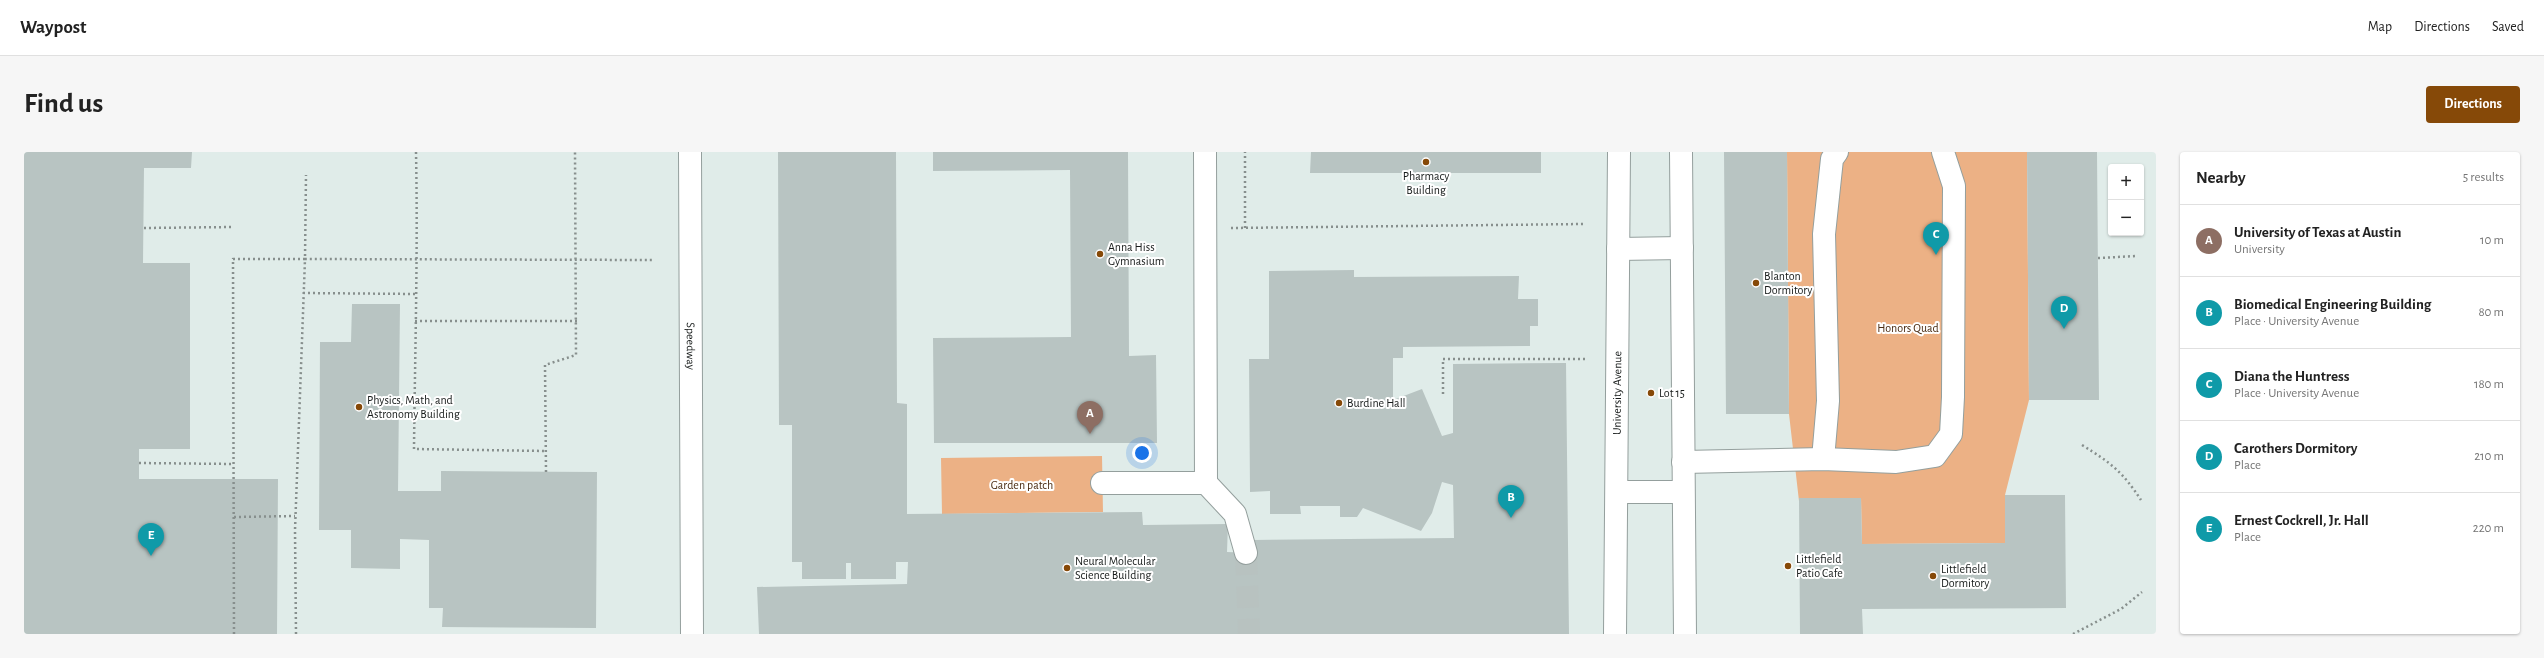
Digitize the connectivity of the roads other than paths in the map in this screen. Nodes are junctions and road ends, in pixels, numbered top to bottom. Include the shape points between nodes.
1 (690, 152) edge
2 (1205, 152) edge
3 (1619, 152) edge
4 (1681, 152) edge
5 (1837, 152) edge
6 (1943, 152) edge
7 (1682, 248) junction
8 (1618, 250) junction
9 (1823, 459) junction
10 (1683, 462) junction
11 (1102, 483) dead end
12 (1206, 483) junction
13 (1617, 492) junction
14 (1684, 492) junction
15 (1246, 553) tunnel mouth
16 (692, 634) edge
17 (1615, 634) edge
18 (1685, 634) edge

1 - 16 street, Speedway
2 - 12 street
3 - 8 street, University Avenue
4 - 7 street
5 - 9 street via 1832,159 1824,234 1828,401
6 - 9 street via 1954,186 1951,434 1935,456 1896,462
7 - 8 street
7 - 10 street
8 - 13 street, University Avenue
9 - 10 street
10 - 14 street
11 - 12 street
12 - 15 street via 1235,514
13 - 14 street
13 - 17 street, University Avenue
14 - 18 street

